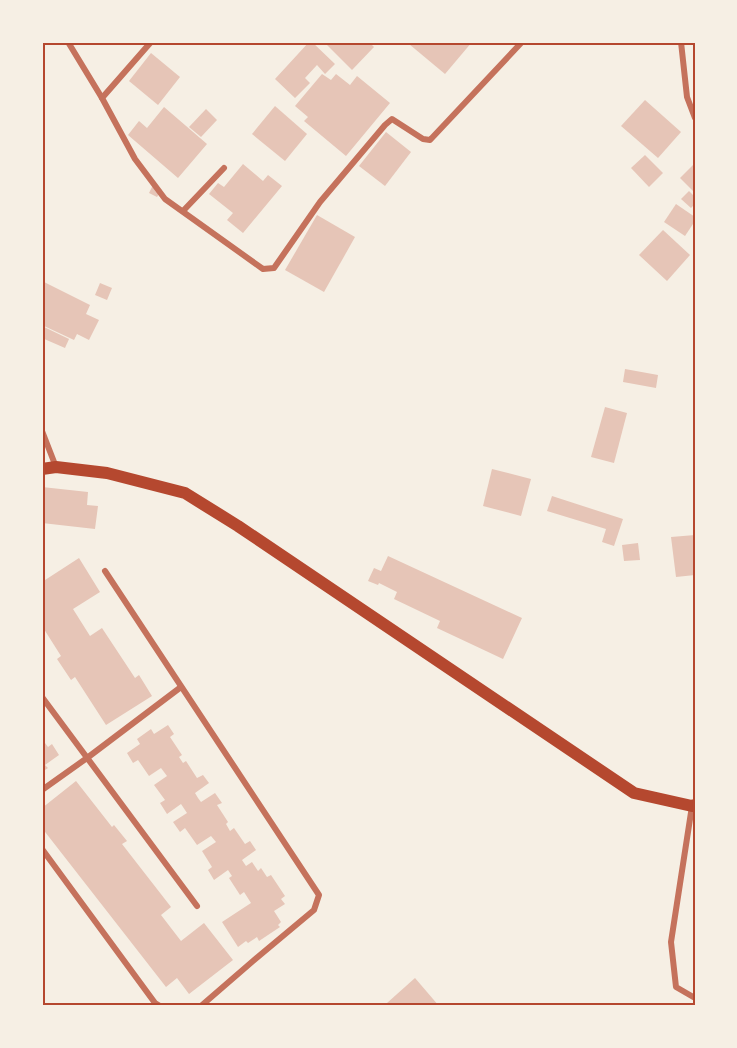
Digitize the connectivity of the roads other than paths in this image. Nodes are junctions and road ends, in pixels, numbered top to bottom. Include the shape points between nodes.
1 (68, 42) edge
2 (151, 42) edge
3 (522, 42) edge
4 (681, 42) edge
5 (102, 98) junction
6 (695, 118) edge
7 (224, 168) dead end
8 (183, 211) junction
9 (42, 431) edge
10 (56, 466) junction
11 (42, 469) edge
12 (105, 571) dead end
13 (181, 687) junction
14 (42, 698) edge
15 (87, 758) junction
16 (42, 790) edge
17 (694, 806) edge
18 (42, 849) edge
19 (197, 906) dead end
20 (695, 998) edge
21 (160, 1006) edge
22 (201, 1006) edge

1 - 5 street
2 - 5 street
3 - 8 street via 430,140 392,119 385,125 320,202 274,268 263,269
4 - 6 street via 687,98
5 - 8 street via 135,159 165,199
7 - 8 street
9 - 10 street
10 - 11 main road
10 - 17 main road via 107,473 185,493 634,793
12 - 13 street
13 - 15 street
13 - 22 street via 319,896 314,910
14 - 15 street
15 - 16 street
15 - 19 street
17 - 20 street via 671,942 676,987
18 - 21 street

